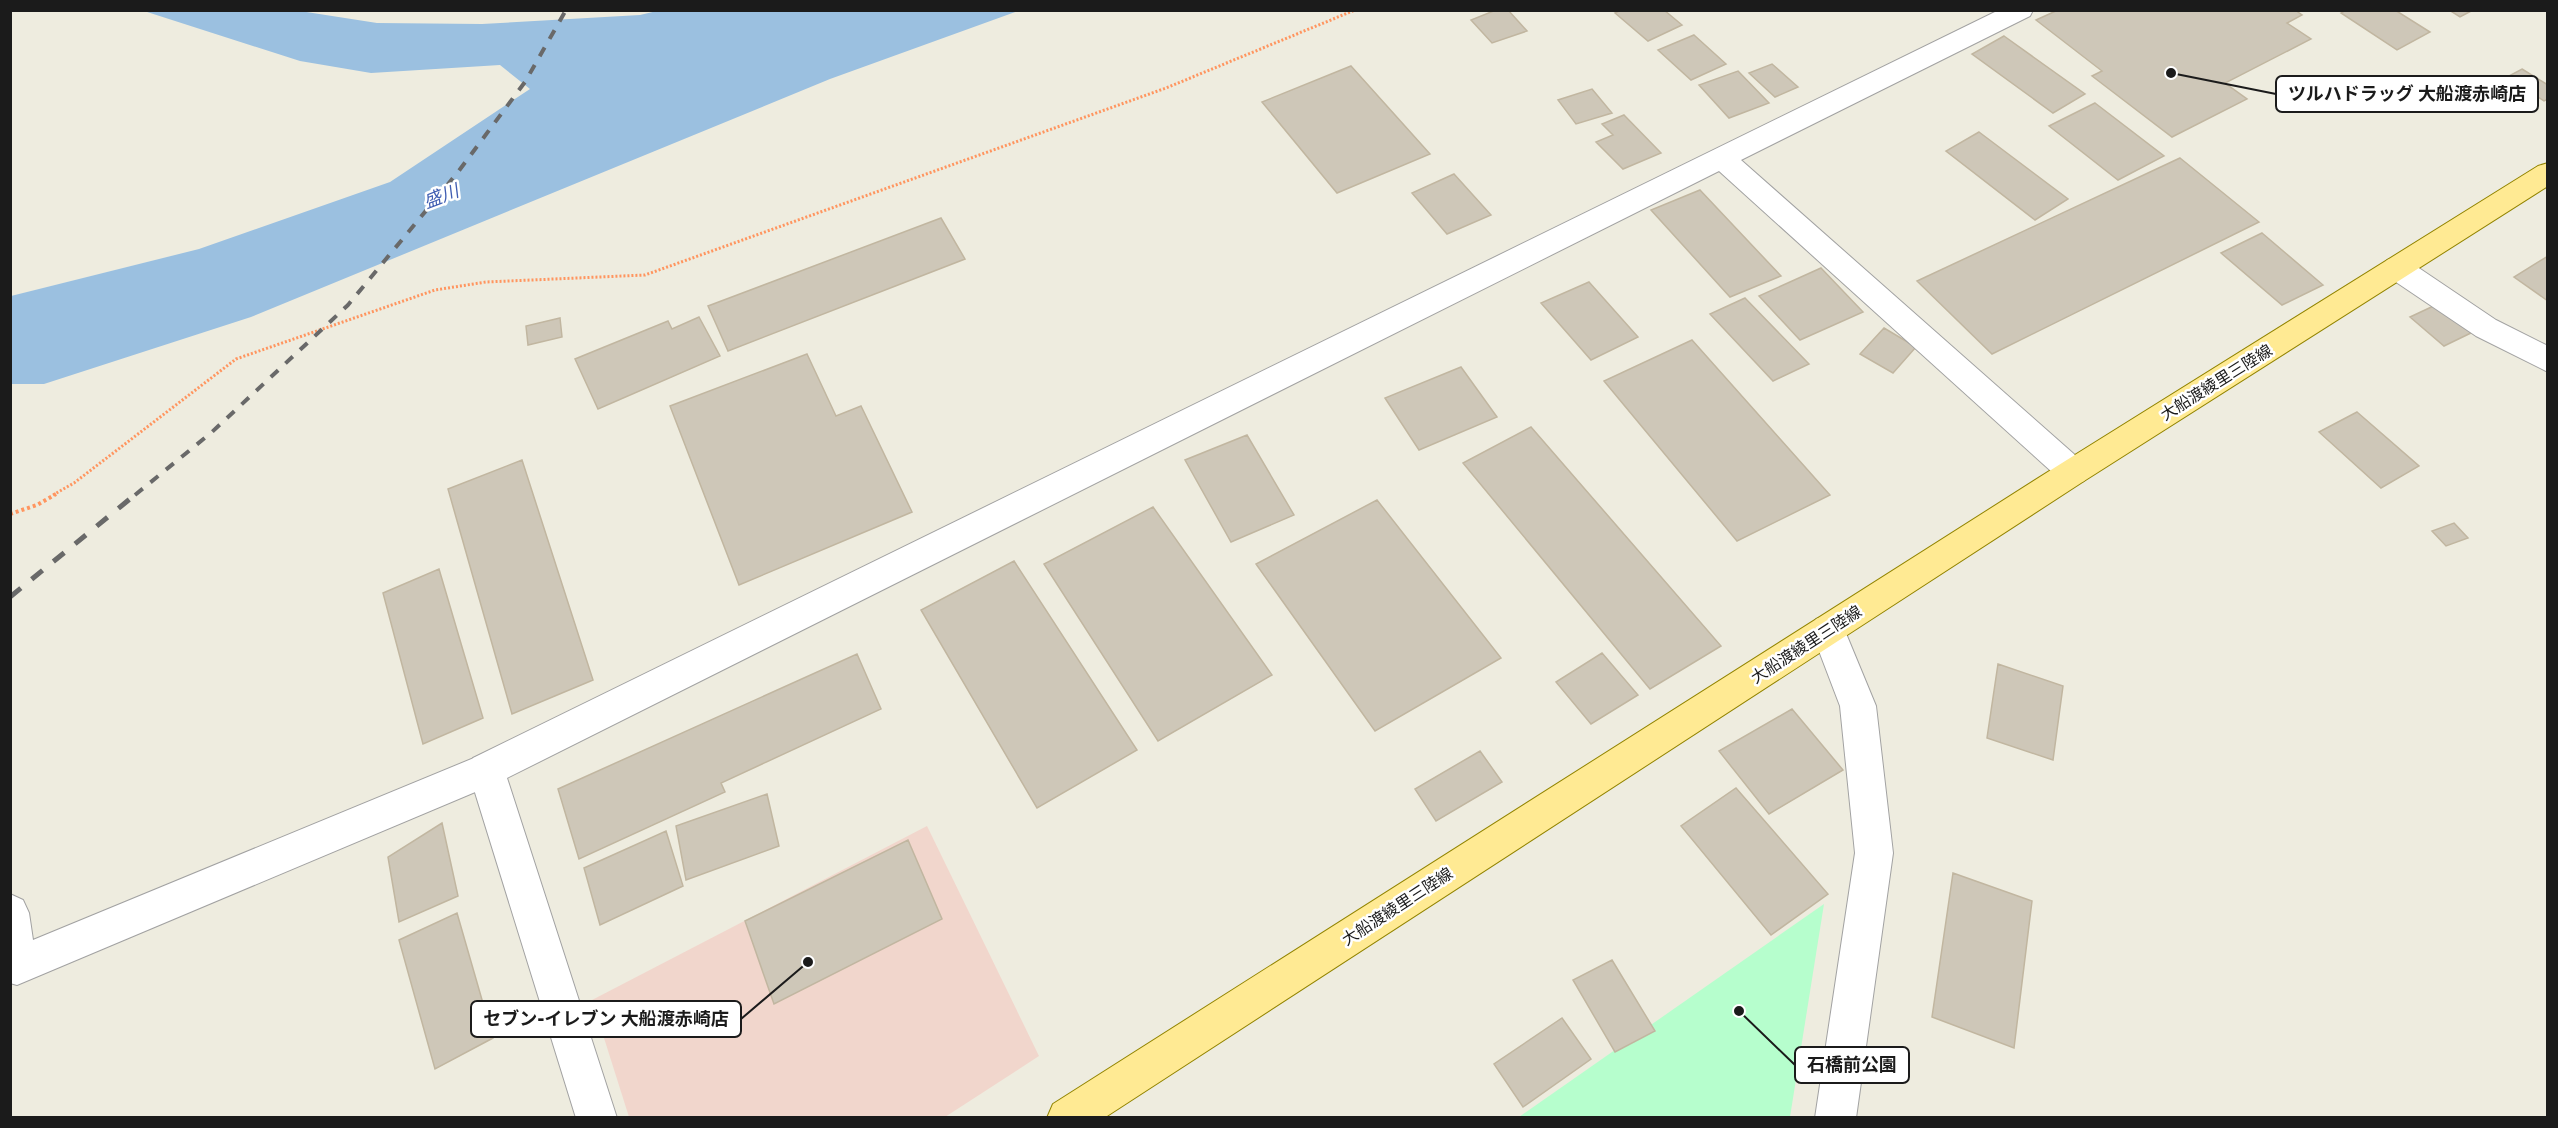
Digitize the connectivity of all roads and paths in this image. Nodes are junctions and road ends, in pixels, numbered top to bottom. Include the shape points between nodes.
1 (1356, 10) edge
2 (2021, 10) edge
3 (1721, 158) junction
4 (2547, 173) edge
5 (2397, 268) junction
6 (2547, 360) edge
7 (2073, 472) junction
8 (10, 514) edge
9 (1828, 630) junction
10 (486, 770) junction
11 (10, 913) edge
12 (597, 1118) edge
13 (1067, 1118) edge
14 (1835, 1118) edge

1 - 8 path via 1166,88 645,275 486,282 435,290 236,359 74,483 37,505
2 - 3 street
3 - 7 street
3 - 10 street
4 - 5 main road, 大船渡綾里三陸線
5 - 6 street via 2486,328
5 - 7 main road, 大船渡綾里三陸線
7 - 9 main road, 大船渡綾里三陸線
9 - 13 main road, 大船渡綾里三陸線
9 - 14 street via 1858,706 1874,853
10 - 11 street via 17,966
10 - 12 street

